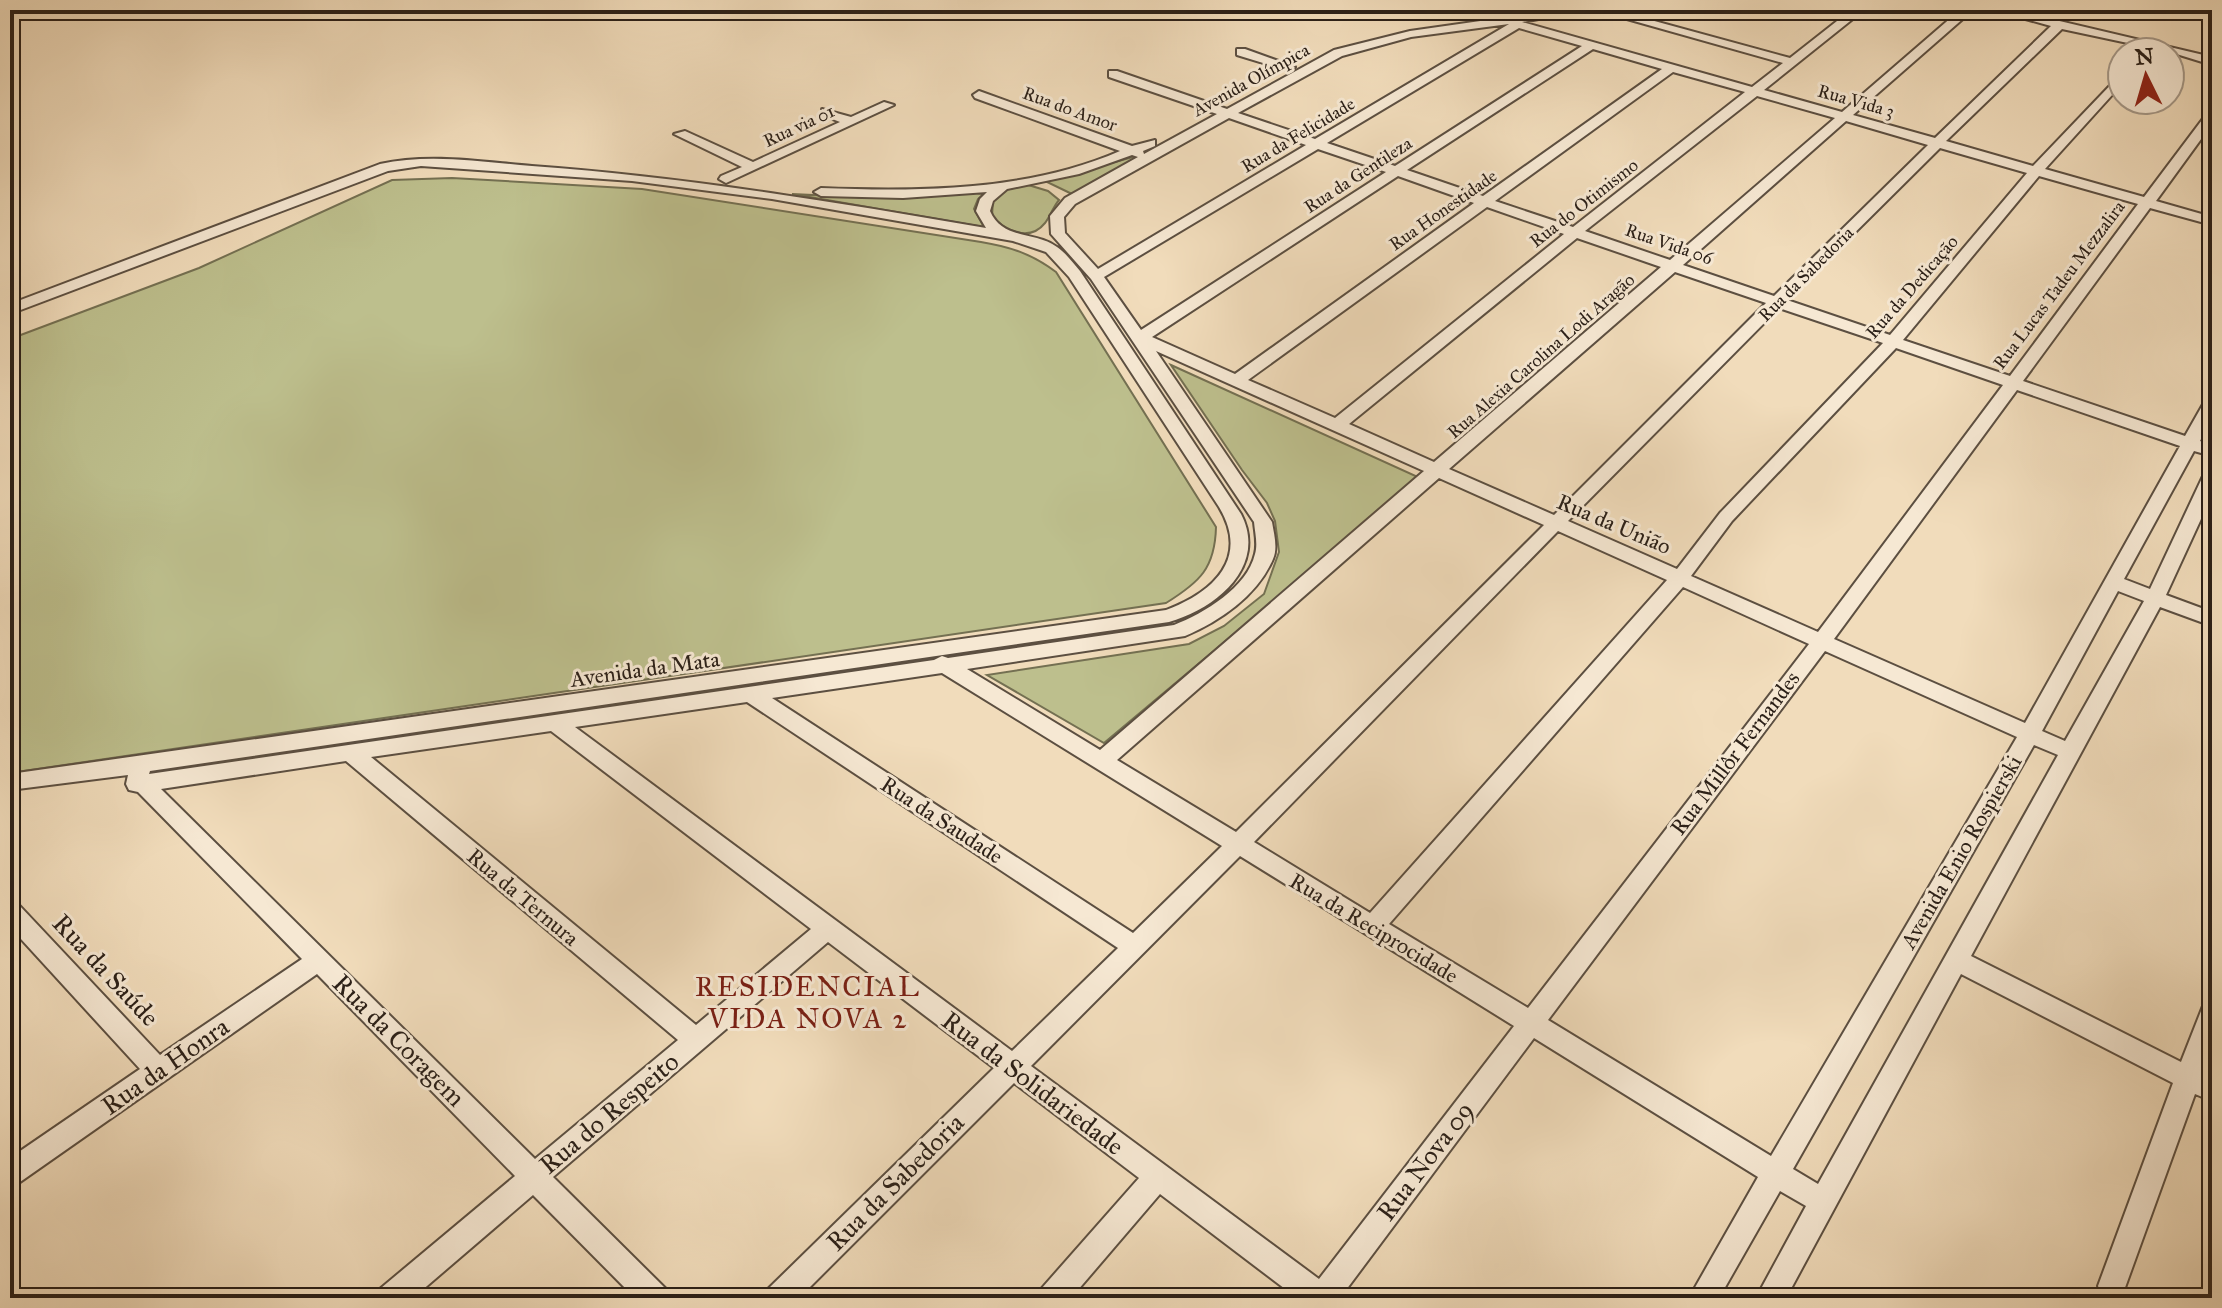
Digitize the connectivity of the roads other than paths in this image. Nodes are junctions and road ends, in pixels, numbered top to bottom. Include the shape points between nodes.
1 (1534, 10) edge
2 (1581, 10) edge
3 (1601, 10) edge
4 (1858, 10) edge
5 (1967, 10) edge
6 (1999, 10) edge
7 (1491, 16) junction
8 (1512, 22) junction
9 (2060, 24) junction
10 (2106, 37) edge
11 (1591, 45) junction
12 (1241, 52) dead end
13 (2186, 56) edge
14 (2212, 61) edge
15 (1792, 62) junction
16 (1289, 67) junction
17 (1672, 67) junction
18 (1113, 74) dead end
19 (1756, 91) junction
20 (2106, 94) edge
21 (979, 95) dead end
22 (888, 105) dead end
23 (1221, 111) junction
24 (826, 112) dead end
25 (2212, 115) edge
26 (1844, 117) junction
27 (851, 122) junction
28 (680, 134) dead end
29 (1936, 143) junction
30 (1319, 144) junction
31 (1133, 159) junction
32 (481, 166) junction
33 (753, 167) junction
34 (1397, 171) junction
35 (2035, 172) junction
36 (726, 179) junction
37 (1028, 180) junction
38 (1005, 184) junction
39 (1070, 201) junction
40 (1485, 202) junction
41 (2147, 202) junction
42 (2212, 221) edge
43 (1055, 226) junction
44 (1574, 233) junction
45 (1010, 236) junction
46 (1674, 266) junction
47 (1096, 276) junction
48 (1778, 304) junction
49 (10, 309) edge
50 (1142, 337) junction
51 (1892, 343) junction
52 (1234, 382) junction
53 (2011, 383) junction
54 (2212, 403) edge
55 (1335, 427) junction
56 (2189, 443) junction
57 (2212, 451) edge
58 (1437, 473) junction
59 (2212, 476) edge
60 (1940, 479) joint
61 (1552, 524) junction
62 (1680, 578) junction
63 (2113, 582) junction
64 (2155, 598) junction
65 (2212, 619) edge
66 (1821, 642) junction
67 (926, 652) junction
68 (947, 666) junction
69 (751, 694) junction
70 (555, 723) junction
71 (2030, 734) junction
72 (2070, 752) junction
73 (351, 753) junction
74 (1101, 761) junction
75 (141, 774) junction
76 (10, 782) edge
77 (1237, 844) junction
78 (10, 911) edge
79 (828, 928) junction
80 (1371, 928) junction
81 (1134, 946) junction
82 (320, 959) junction
83 (1956, 960) junction
84 (2212, 1013) edge
85 (1528, 1024) junction
86 (696, 1040) junction
87 (1012, 1066) junction
88 (158, 1071) junction
89 (2187, 1078) junction
90 (2212, 1090) edge
91 (10, 1173) edge
92 (1775, 1173) junction
93 (1158, 1176) junction
94 (534, 1177) junction
95 (1823, 1202) junction
96 (2112, 1286) dead end
97 (391, 1298) edge
98 (655, 1298) edge
99 (779, 1298) edge
100 (1052, 1298) edge
101 (1321, 1298) edge
102 (1703, 1298) edge
103 (1770, 1298) edge

1 - 7 street, Avenida Olímpica
2 - 8 street, Avenida Olímpica
3 - 15 street
4 - 15 street, Rua do Otimismo
5 - 26 street, Rua Alexia Carolina Lodi Aragão
6 - 9 street
7 - 8 street, Rua Vida 3
7 - 16 street, Avenida Olímpica via 1363,37
8 - 11 street, Rua Vida 3
8 - 23 street, Avenida Olímpica via 1410,34 1356,47
8 - 30 street, Rua da Felicidade
9 - 10 street
9 - 29 street, Rua da Sabedoria
11 - 17 street, Rua Vida 3
11 - 34 street, Rua da Gentileza
12 - 16 street
13 - 14 street
15 - 19 street, Rua do Otimismo
16 - 23 street, Avenida Olímpica
17 - 19 street, Rua Vida 3
17 - 40 street, Rua Honestidade
18 - 23 street, Rua Vida 06
19 - 26 street, Rua Vida 3
19 - 44 street, Rua do Otimismo
20 - 35 street, Rua da Dedicação
21 - 31 street, Rua do Amor
22 - 27 street, Rua via 01
23 - 30 street, Rua Vida 06
23 - 31 street, Avenida Olímpica
23 - 31 street, Avenida Olímpica via 1149,157
24 - 27 street
25 - 41 street, Rua Lucas Tadeu Mezzalira
26 - 29 street, Rua Vida 3
26 - 46 street, Rua Alexia Carolina Lodi Aragão
27 - 33 street, Rua via 01
28 - 33 street
29 - 35 street, Rua Vida 3
29 - 48 street, Rua da Sabedoria
30 - 34 street, Rua Vida 06
30 - 47 street, Rua da Felicidade
31 - 37 street, Avenida Olímpica via 1112,159
31 - 39 street
32 - 36 street via 493,159
32 - 45 street, Avenida da Mata via 632,177 772,195
32 - 49 street via 421,162 385,167
33 - 36 street, Rua via 01
34 - 40 street, Rua Vida 06
34 - 50 street, Rua da Gentileza
35 - 41 street, Rua Vida 3
35 - 51 street, Rua da Dedicação
36 - 38 street via 855,194
37 - 38 street
37 - 39 street via 1054,188
38 - 45 street via 987,199 983,211 987,221
39 - 43 street
40 - 44 street, Rua Vida 06
40 - 52 street, Rua Honestidade
41 - 42 street, Rua Vida 3
41 - 53 street, Rua Lucas Tadeu Mezzalira
43 - 45 street via 1031,236
43 - 47 street, Avenida da Mata
44 - 46 street, Rua Vida 06
44 - 55 street, Rua do Otimismo
45 - 67 street, Avenida da Mata via 1051,249 1075,274 1227,507 1241,542 1238,559 1203,601 1169,616
46 - 48 street, Rua Vida 06
46 - 58 street, Rua Alexia Carolina Lodi Aragão
47 - 50 street, Avenida da Mata
48 - 51 street, Rua Vida 06
48 - 61 street, Rua da Sabedoria
50 - 52 street, Rua da União
50 - 68 street, Avenida da Mata via 1263,522 1266,545 1258,570 1219,611 1178,631
51 - 53 street, Rua Vida 06
51 - 62 street, Rua da Dedicação via 1726,517
52 - 55 street, Rua da União
53 - 56 street, Rua Vida 06
53 - 60 street, Rua Lucas Tadeu Mezzalira
54 - 56 street, Avenida Enio Rospierski
55 - 58 street, Rua da União
56 - 57 street, Rua Vida 06
56 - 63 street, Avenida Enio Rospierski
58 - 61 street, Rua da União
58 - 74 street, Rua Alexia Carolina Lodi Aragão
59 - 64 street, Avenida Enio Rospierski
60 - 66 street, Rua Millôr Fernandes
61 - 62 street, Rua da União
61 - 77 street, Rua da Sabedoria
62 - 66 street, Rua da União
62 - 80 street, Rua da Dedicação
63 - 64 street
63 - 71 street, Avenida Enio Rospierski
64 - 65 street
64 - 72 street, Avenida Enio Rospierski
66 - 71 street, Rua da União
66 - 85 street, Rua Millôr Fernandes
67 - 68 street, Rua da Reciprocidade
67 - 75 street, Avenida da Mata
68 - 69 street, Avenida da Mata
68 - 74 street, Rua da Reciprocidade
69 - 70 street, Avenida da Mata
69 - 81 street, Rua da Saudade
70 - 73 street, Avenida da Mata
70 - 79 street, Rua da Solidariedade
71 - 72 street, Rua da União
71 - 92 street, Avenida Enio Rospierski
72 - 83 street, Avenida Enio Rospierski
73 - 75 street, Avenida da Mata
73 - 86 street, Rua da Ternura
74 - 77 street, Rua da Reciprocidade
75 - 76 street
75 - 82 street, Rua da Coragem
77 - 80 street, Rua da Reciprocidade
77 - 81 street, Rua da Sabedoria
78 - 88 street, Rua da Saúde
79 - 86 street, Rua do Respeito
79 - 87 street, Rua da Solidariedade
80 - 85 street, Rua da Reciprocidade
81 - 87 street, Rua da Sabedoria
82 - 88 street, Rua da Honra
82 - 94 street, Rua da Coragem
83 - 89 street
83 - 95 street, Avenida Enio Rospierski
84 - 89 street
85 - 92 street, Rua da Reciprocidade
85 - 101 street, Rua Nova 09
86 - 94 street, Rua do Respeito
87 - 93 street, Rua da Solidariedade
87 - 99 street, Rua da Sabedoria
88 - 91 street, Rua da Honra
89 - 90 street
89 - 96 street
92 - 95 street, Rua da Reciprocidade
92 - 102 street, Avenida Enio Rospierski
93 - 100 street
93 - 101 street, Rua da Solidariedade
94 - 97 street, Rua do Respeito
94 - 98 street, Rua da Coragem
95 - 103 street, Avenida Enio Rospierski

